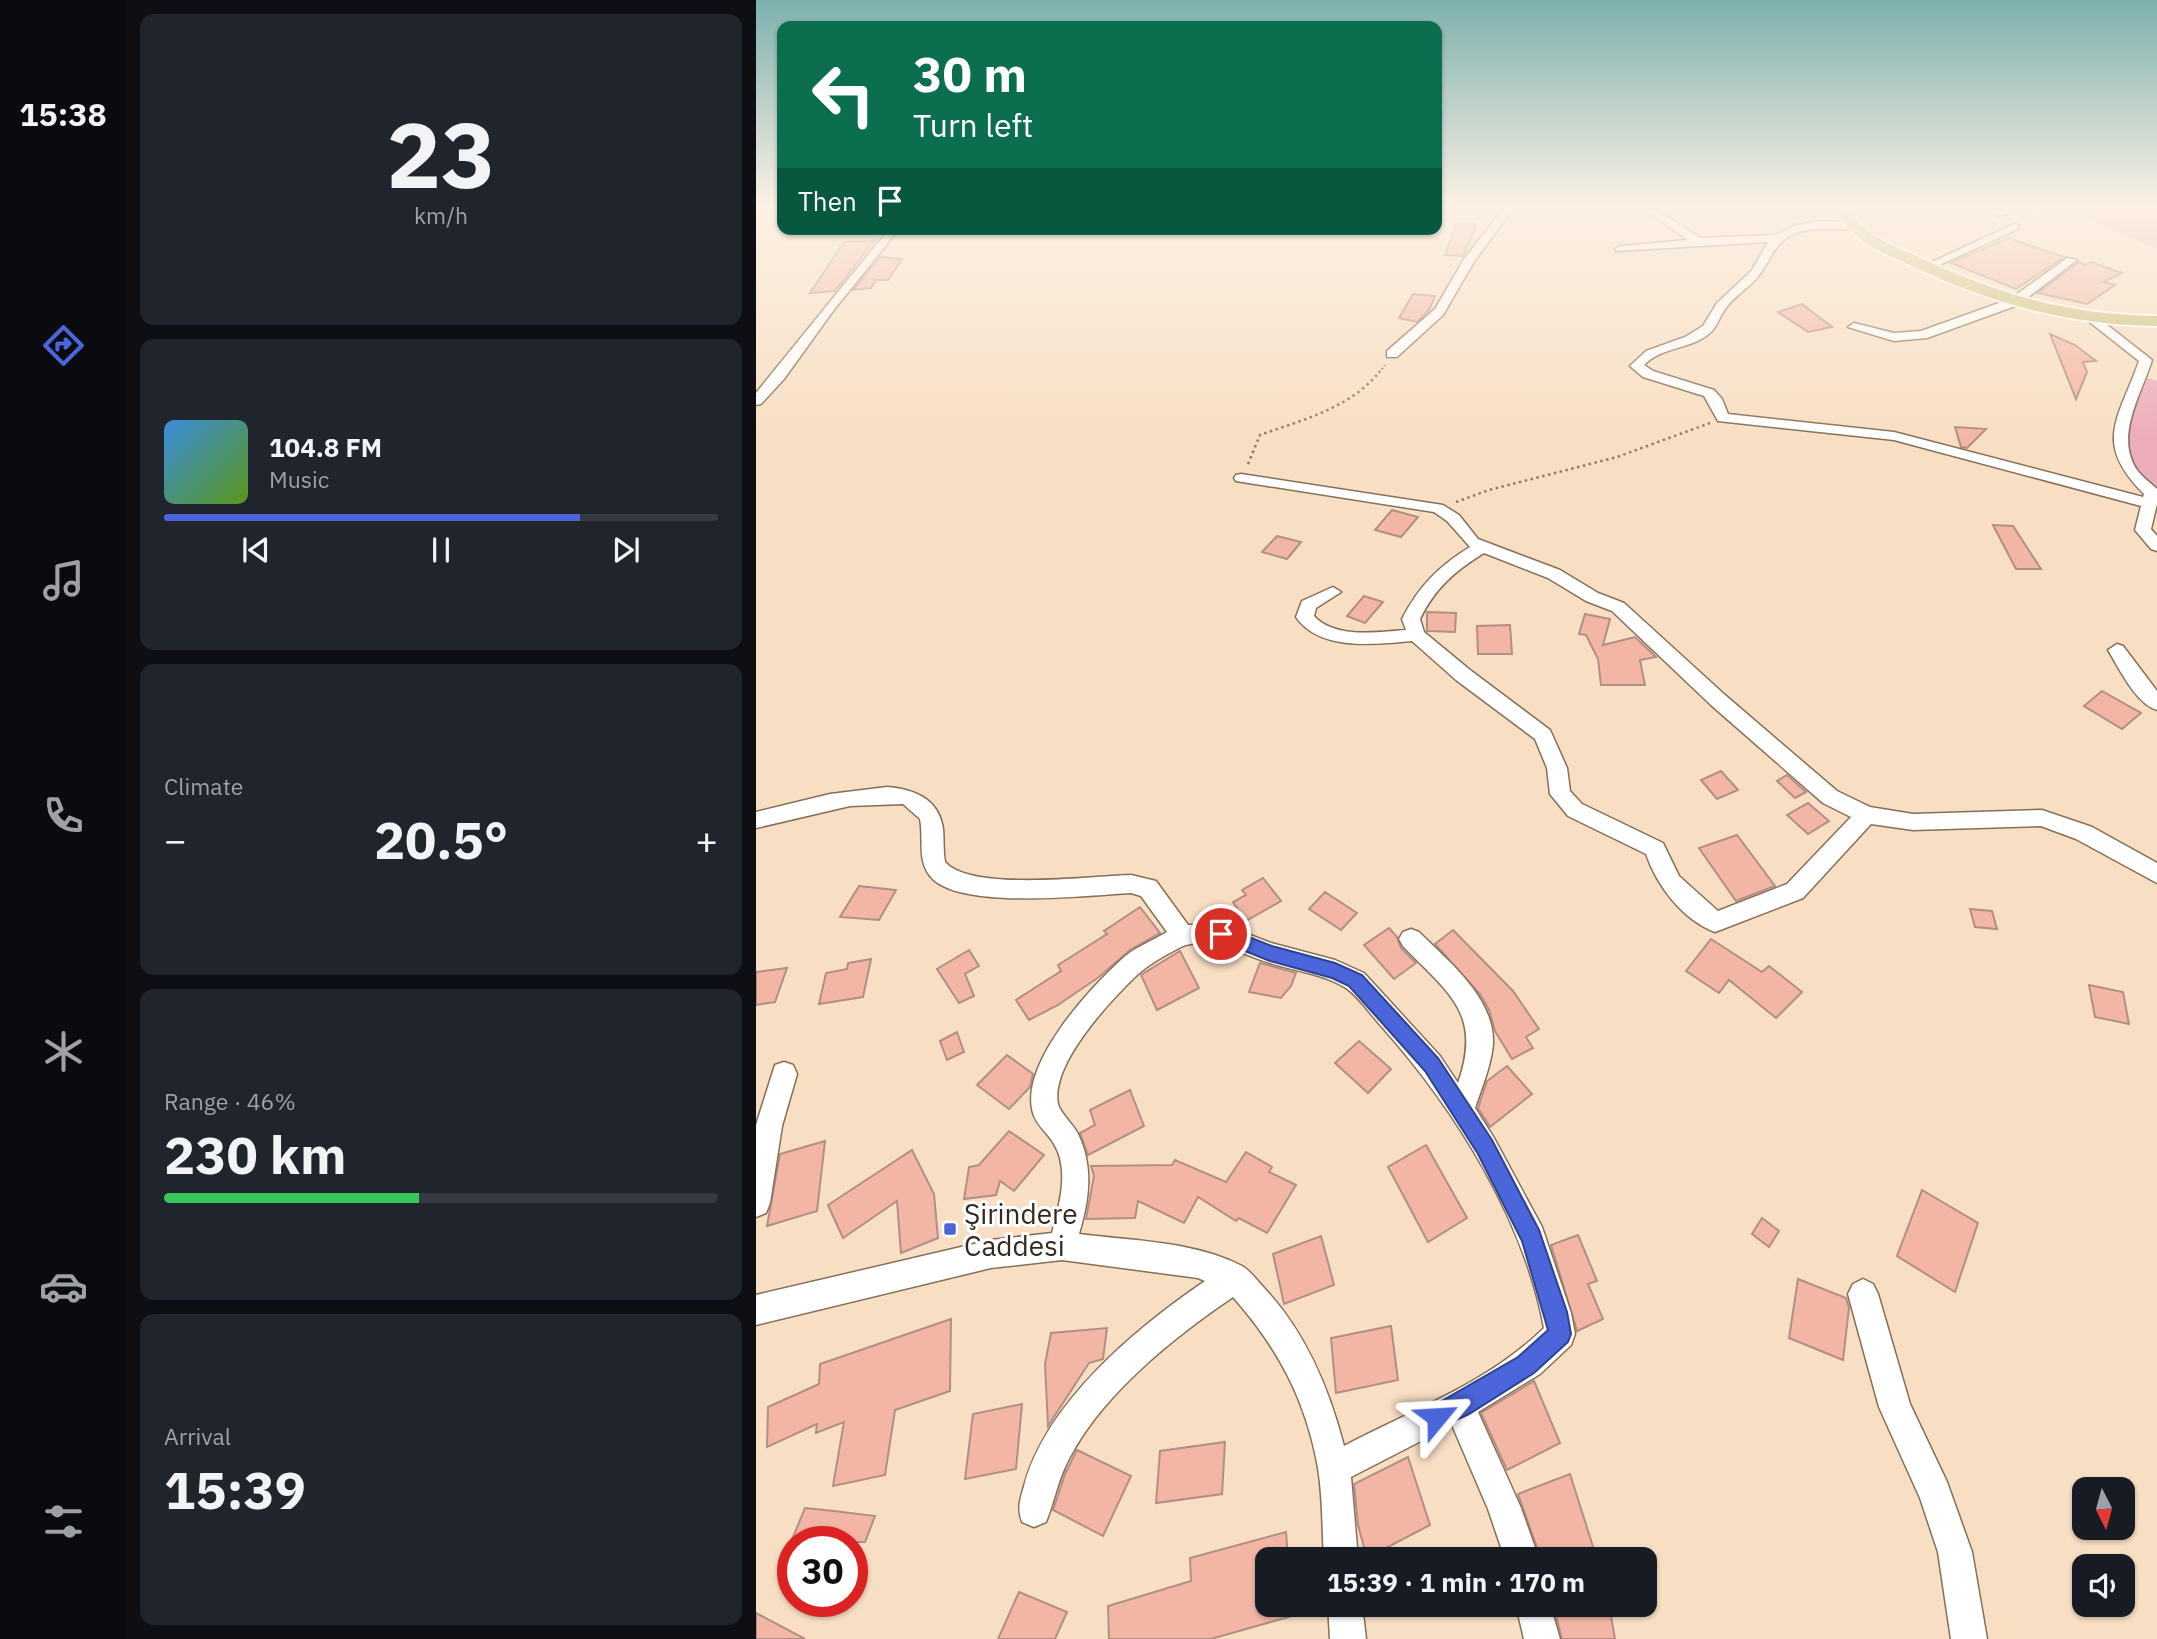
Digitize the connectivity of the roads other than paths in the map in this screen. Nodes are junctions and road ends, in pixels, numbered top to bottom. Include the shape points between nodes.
1 (848, 284) edge
2 (1457, 284) edge
3 (1745, 284) edge
4 (1970, 284) edge
5 (2038, 284) edge
6 (2014, 302) junction
7 (2092, 320) junction
8 (2157, 321) edge
9 (1854, 327) dead end
10 (2134, 351) junction
11 (1392, 354) road end
12 (2157, 359) edge
13 (756, 401) edge
14 (1241, 478) road end
15 (2149, 503) junction
16 (2157, 545) edge
17 (1482, 547) junction
18 (1333, 592) dead end
19 (1416, 635) junction
20 (2117, 650) dead end
21 (2157, 703) edge
22 (1866, 815) junction
23 (756, 820) edge
24 (2157, 874) edge
25 (1182, 935) junction
26 (1411, 939) dead end
27 (784, 1074) dead end
28 (1461, 1109) junction
29 (756, 1203) edge
30 (1062, 1246) junction
31 (1235, 1278) junction
32 (1863, 1294) dead end
33 (756, 1310) edge
34 (1460, 1406) junction
35 (1334, 1469) junction
36 (1034, 1510) dead end
37 (1340, 1547) edge
38 (1518, 1547) edge
39 (1346, 1617) edge
40 (1536, 1617) edge
41 (1348, 1639) edge
42 (1542, 1639) edge
43 (1969, 1639) edge

1 - 13 street via 780,377
2 - 11 street via 1438,312
3 - 15 street via 1722,305 1706,329 1642,357 1637,366 1648,374 1709,393 1723,418 1894,436
4 - 6 main road
5 - 6 street
6 - 7 main road
6 - 9 street via 1913,337
7 - 8 main road
7 - 10 street
10 - 12 street
10 - 15 street via 2146,360 2120,428 2130,471 2152,493
14 - 17 street via 1438,508
15 - 16 street via 2143,530
17 - 19 street via 1444,570 1424,592 1411,619
17 - 22 street via 1554,574 1618,607 1830,797
18 - 19 street via 1308,604 1305,617 1314,627 1347,636
19 - 22 street via 1543,735 1557,768 1560,794 1575,810 1655,849 1661,872 1683,898 1715,922 1795,891
20 - 21 street
22 - 24 street via 1913,822 2042,818 2084,832
23 - 25 street via 846,800 903,796 918,802 930,819 934,864 943,874 978,888 1131,884 1148,888
25 - 28 street via 1221,934 1356,981 1432,1064
25 - 30 street via 1131,965 1096,1002 1054,1061 1045,1083 1045,1111 1061,1126 1077,1171 1074,1205
26 - 28 street via 1477,1019 1476,1068
27 - 29 street via 769,1126
28 - 34 street via 1532,1237 1560,1334 1526,1365
30 - 31 street via 1198,1264
30 - 33 street via 991,1254
31 - 35 street via 1265,1311 1300,1363 1320,1413
31 - 36 street via 1194,1305 1095,1394 1050,1462
32 - 43 street via 1895,1407 1935,1494 1955,1552
34 - 35 street
34 - 38 street
35 - 37 street
39 - 41 street
40 - 42 street

